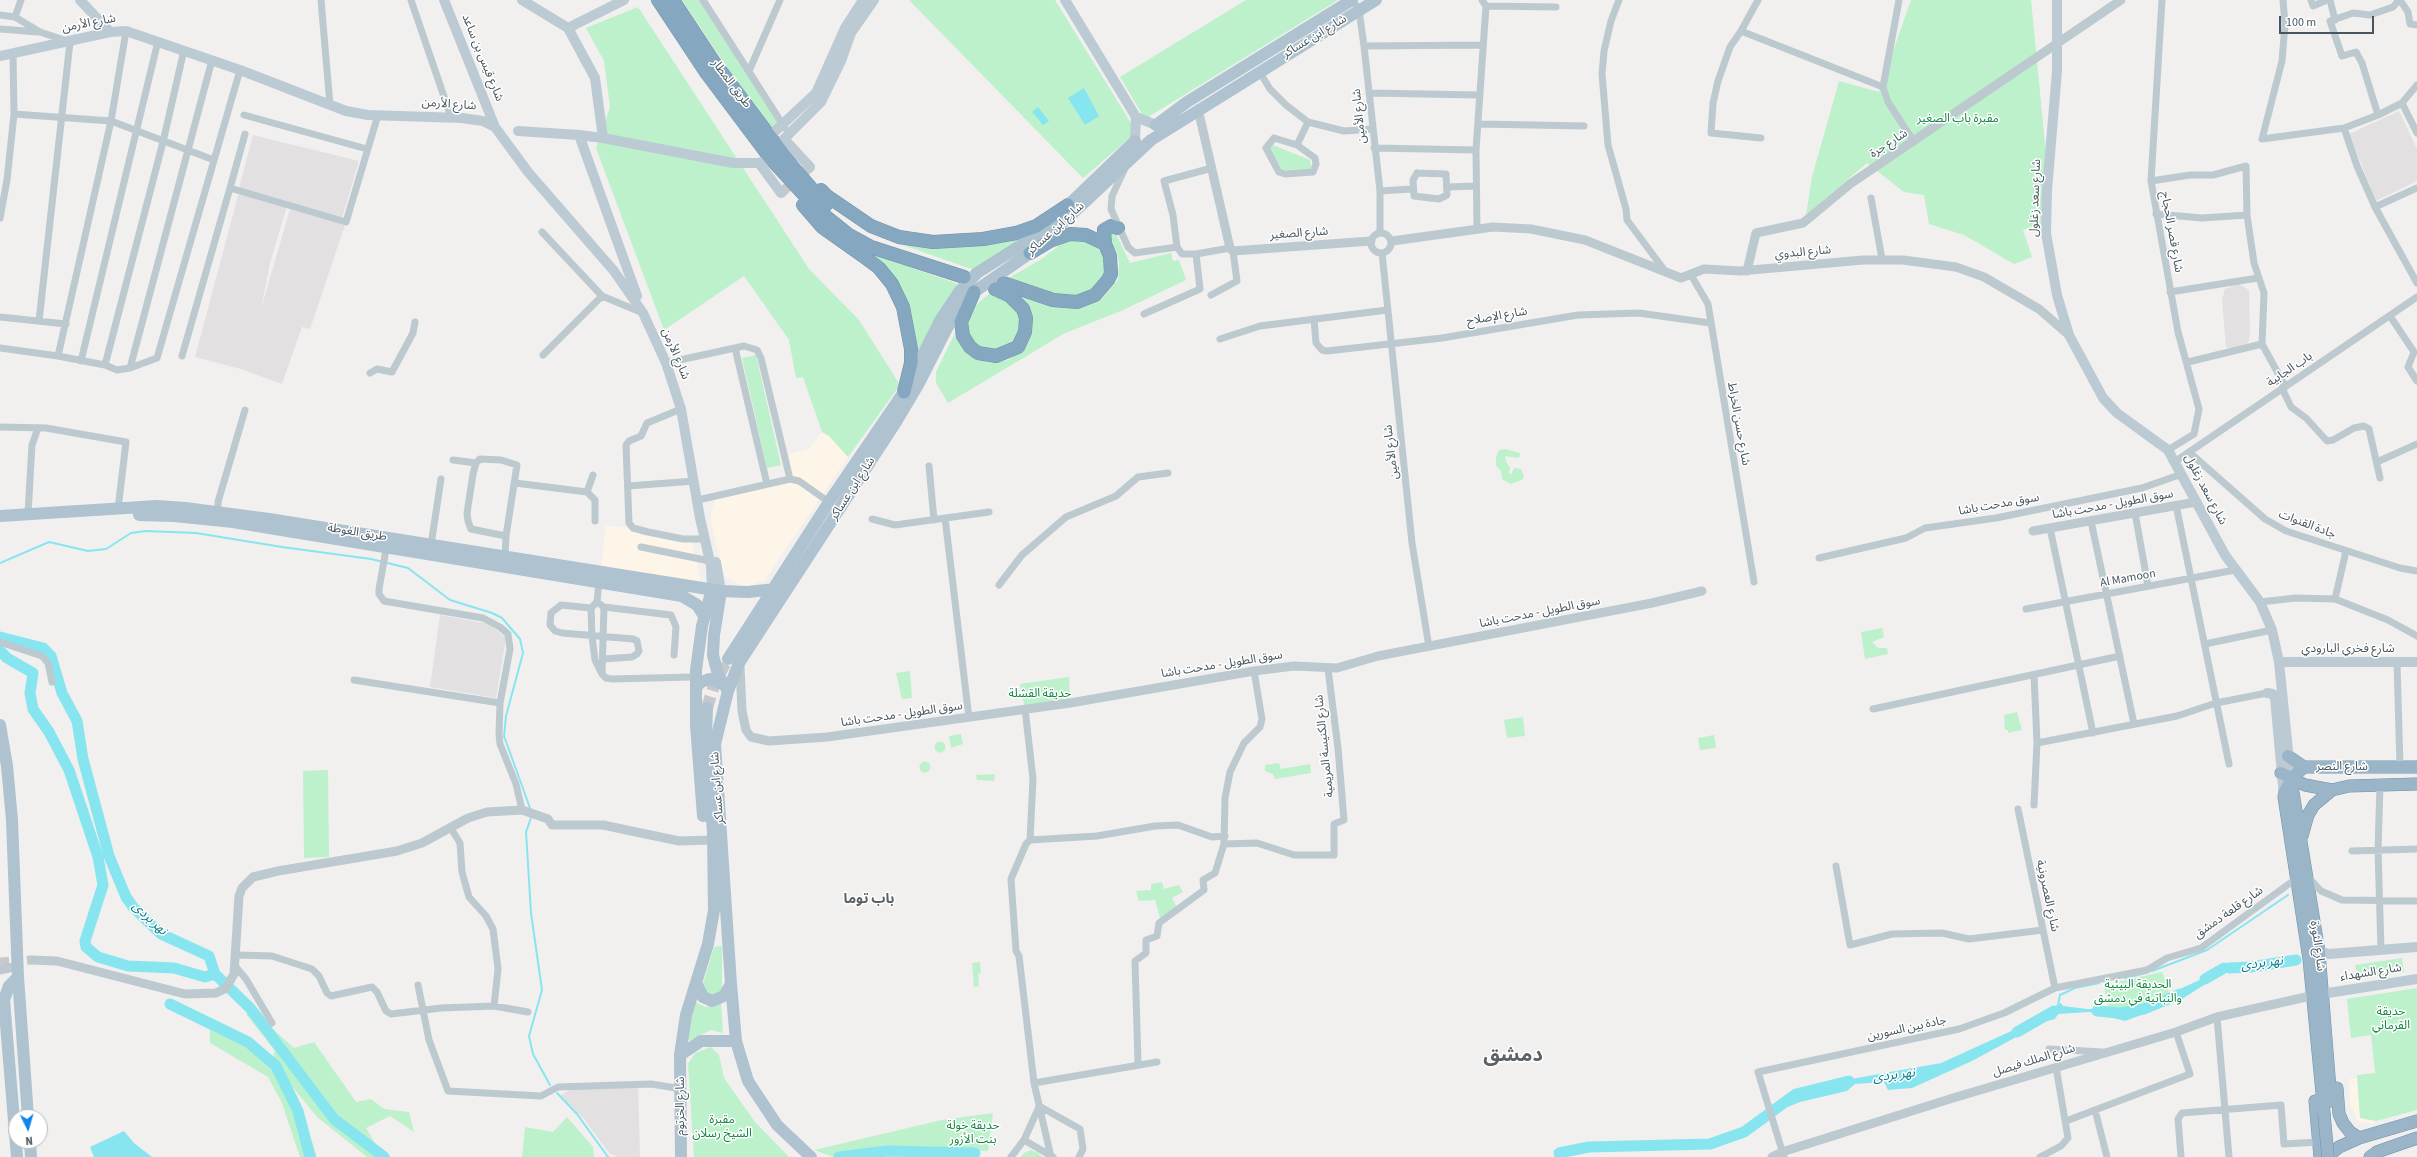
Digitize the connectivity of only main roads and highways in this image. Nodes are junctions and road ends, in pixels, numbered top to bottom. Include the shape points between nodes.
1 (444, 0) edge
2 (522, 0) edge
3 (624, 0) edge
4 (658, 0) edge
5 (673, 0) edge
6 (863, 0) edge
7 (874, 0) edge
8 (1065, 0) edge
9 (1376, 0) edge
10 (2057, 0) edge
11 (84, 2) edge
12 (1355, 3) edge
13 (568, 28) junction
14 (110, 32) junction
15 (0, 56) edge
16 (1136, 118) junction
17 (1156, 125) joint
18 (495, 127) junction
19 (518, 131) dead end
20 (579, 135) junction
21 (603, 138) junction
22 (780, 138) junction
23 (1135, 141) joint
24 (765, 161) junction
25 (792, 166) junction
26 (810, 167) dead end
27 (796, 188) junction
28 (781, 193) dead end
29 (1068, 204) junction
30 (1118, 228) road end
31 (1105, 244) junction
32 (1030, 254) junction
33 (625, 265) junction
34 (614, 271) junction
35 (974, 292) junction
36 (643, 314) junction
37 (904, 392) junction
38 (698, 504) junction
39 (0, 516) edge
40 (0, 521) edge
41 (386, 547) junction
42 (775, 589) junction
43 (716, 590) junction
44 (704, 616) junction
45 (734, 661) junction
46 (2279, 662) junction
47 (2417, 662) edge
48 (725, 687) junction
49 (696, 689) junction
50 (2266, 693) road end
51 (707, 708) tunnel mouth
52 (0, 725) edge
53 (2288, 756) junction
54 (2304, 767) junction
55 (2408, 767) edge
56 (2286, 776) junction
57 (2413, 784) edge
58 (2306, 785) junction
59 (2332, 790) junction
60 (2284, 797) joint
61 (713, 837) junction
62 (2301, 841) junction
63 (2302, 876) junction
64 (2417, 947) edge
65 (2316, 957) junction
66 (18, 971) junction
67 (2417, 979) edge
68 (696, 983) junction
69 (731, 984) junction
70 (2328, 993) junction
71 (736, 1041) junction
72 (680, 1055) junction
73 (21, 1080) junction
74 (20, 1109) edge
75 (26, 1109) edge
76 (2328, 1116) junction
77 (2417, 1121) edge
78 (2359, 1138) junction
79 (2417, 1138) edge
80 (2337, 1154) edge
81 (16, 1157) edge
82 (681, 1157) edge
83 (811, 1157) edge
84 (2320, 1157) edge
85 (2327, 1157) edge
86 (2370, 1157) edge

1 - 18 main road, شارع قيس بن ساعد
2 - 13 main road
3 - 13 main road
4 - 24 highway, طريق المطار
5 - 22 highway, طريق المطار via 714,62
6 - 22 main road via 845,28 816,93 782,124
7 - 22 main road via 851,33 821,102
8 - 16 main road
9 - 12 main road, شارع ابن عساكر
10 - 46 main road, شارع سعد زغلول via 2057,45 2046,234 2057,295 2069,335 2103,398 2116,414 2168,450 2183,456 2182,474 2235,570 2260,602 2272,630
11 - 14 main road
12 - 17 main road, شارع ابن عساكر via 1187,102
12 - 32 main road, شارع ابن عساكر via 1259,71 1151,140
13 - 21 main road via 595,78
14 - 15 main road, شارع الأرمن
14 - 18 main road, شارع الأرمن via 126,31 184,50 356,114 451,117 483,121
16 - 17 main road
16 - 23 main road
18 - 34 main road, شارع الأرمن via 528,172
19 - 20 main road
20 - 21 main road
20 - 33 main road
21 - 24 main road via 722,162
22 - 25 highway, طريق المطار
22 - 26 main road
23 - 29 main road, شارع ابن عساكر
24 - 27 highway, طريق المطار
24 - 28 main road
25 - 27 highway, طريق المطار via 818,198 846,223 884,242 967,274 872,247 832,222
25 - 29 highway via 860,220 887,233 916,240 951,242 1001,236 1036,226
27 - 37 highway via 804,207 822,228 879,268 892,284 903,307 911,349 911,362
29 - 37 main road, شارع ابن عساكر via 1037,234 977,273 959,292 941,320
30 - 31 highway via 1110,226 1104,230
31 - 32 highway via 1086,235 1070,234 1050,241
31 - 35 highway via 1110,256 1111,274 1102,289 1085,300 1053,300 999,286 1023,309 1026,318 1025,332 1018,347 996,356 978,353 970,347 963,336 961,322
32 - 35 main road, شارع ابن عساكر
33 - 34 main road via 621,270
33 - 36 main road
34 - 36 main road, شارع الأرمن
35 - 45 main road, شارع ابن عساكر via 963,303 947,328 896,422
36 - 38 main road, شارع الأرمن via 666,363 681,409
37 - 42 main road, شارع ابن عساكر via 829,502
38 - 43 main road, شارع الأرمن
38 - 43 main road, شارع الأرمن via 706,517
39 - 41 main road, طريق الغوطة via 157,506 218,511
40 - 41 main road via 174,516 233,522
41 - 43 main road, طريق الغوطة via 431,545
41 - 44 main road via 682,596 698,605
42 - 43 main road, طريق الغوطة via 748,592
42 - 45 main road, شارع ابن عساكر
43 - 44 main road
43 - 48 main road via 713,645 715,665
44 - 49 main road via 698,646
45 - 48 main road, شارع ابن عساكر
46 - 47 main road, شارع فخري البارودي
46 - 53 main road, شارع سعد زغلول
48 - 49 main road via 713,679 706,680
48 - 69 main road, شارع ابن عساكر via 715,744
49 - 61 main road via 703,815
50 - 56 main road via 2273,694 2275,698
51 - 61 main road, شارع ابن عساكر via 706,735
52 - 66 main road via 12,820
53 - 54 highway
53 - 56 main road, شارع سعد زغلول
54 - 55 highway, شارع النصر
54 - 56 highway, شارع النصر
54 - 58 highway via 2300,777
55 - 57 highway via 2402,776
56 - 58 highway
56 - 60 highway, شارع النصر
56 - 62 highway, شارع الثورة
57 - 59 highway, شارع النصر via 2349,786
58 - 59 highway
59 - 62 highway, شارع النصر via 2314,805 2308,815
60 - 63 highway, شارع الثورة
61 - 68 main road, شارع ابن عساكر via 714,910 708,944
62 - 63 highway, شارع الثورة
63 - 65 highway, شارع الثورة
64 - 65 main road
65 - 70 highway via 2326,972
65 - 76 highway, شارع الثورة
65 - 76 highway via 2305,970 2306,998
66 - 73 main road via 11,1004
66 - 81 main road via 4,1000
67 - 70 main road, شارع الشهداء
68 - 69 main road via 703,997 712,1001 724,996
68 - 72 main road, شارع ابن عساكر via 686,1015
69 - 71 main road, شارع ابن عساكر
70 - 76 highway
71 - 72 main road via 701,1041
71 - 83 main road, شارع ابن عساكر via 748,1081 777,1125
72 - 82 main road, شارع الخرتوم
73 - 74 main road
73 - 75 main road
76 - 78 highway
76 - 80 highway
76 - 84 highway via 2318,1142
76 - 85 highway, bridge
77 - 78 highway
78 - 80 highway
79 - 86 highway via 2377,1152
80 - 85 highway

